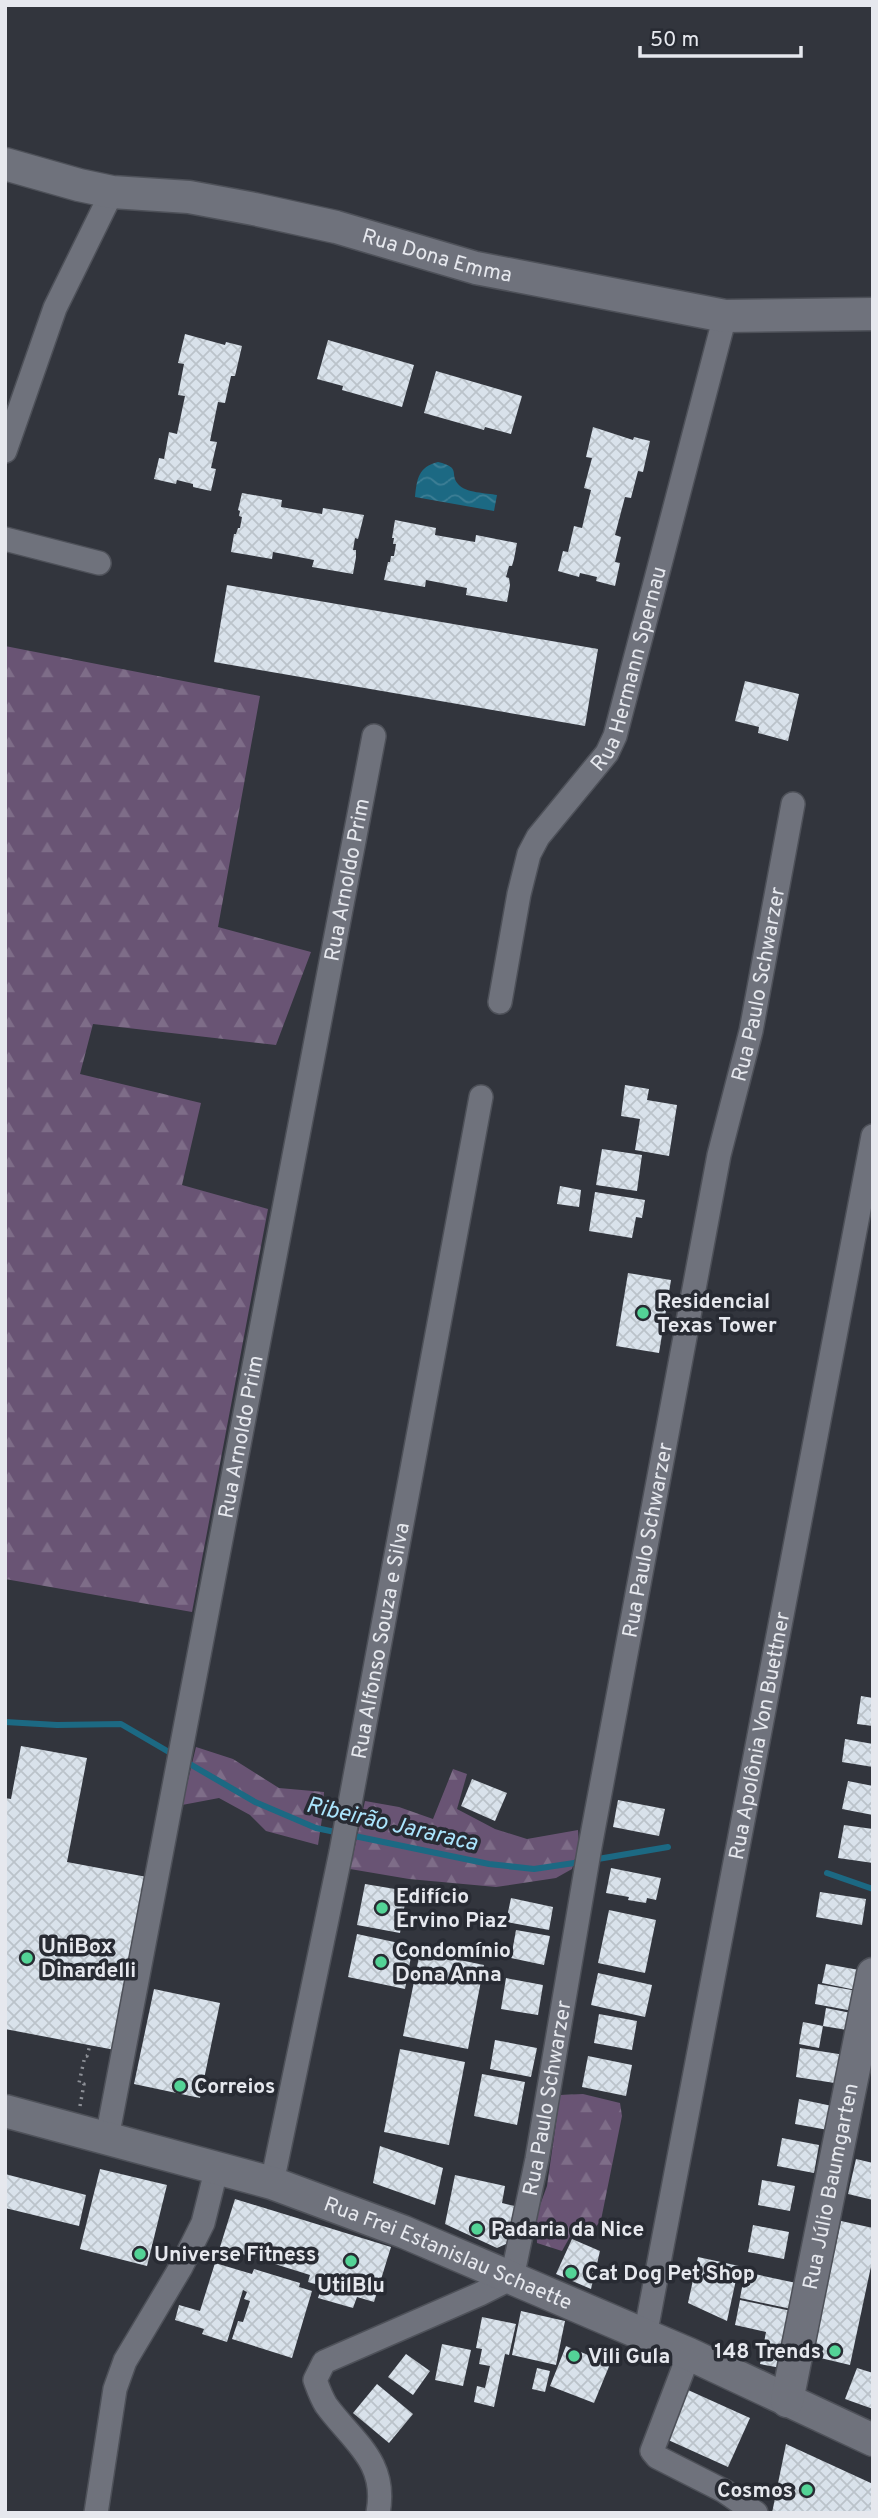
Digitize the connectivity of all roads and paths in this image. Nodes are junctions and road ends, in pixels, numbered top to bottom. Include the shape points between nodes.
1 (5, 164) edge
2 (112, 192) junction
3 (873, 314) edge
4 (725, 316) junction
5 (5, 451) edge
6 (5, 539) edge
7 (99, 563) dead end
8 (374, 736) dead end
9 (793, 804) dead end
10 (500, 1002) dead end
11 (481, 1097) dead end
12 (873, 1136) edge
13 (873, 1974) edge
14 (90, 2045) dead end
15 (5, 2111) edge
16 (75, 2129) junction
17 (107, 2138) junction
18 (217, 2167) junction
19 (272, 2183) junction
20 (512, 2278) junction
21 (645, 2336) junction
22 (689, 2354) junction
23 (788, 2401) junction
24 (873, 2440) edge
25 (96, 2513) edge
26 (378, 2513) edge
27 (756, 2513) edge

1 - 2 street, Rua Dona Emma
2 - 4 street, Rua Dona Emma via 188,197 254,209 475,268
2 - 5 street via 55,308
3 - 4 street, Rua Dona Emma
4 - 10 street, Rua Hermann Spernau via 615,736 607,753 529,854
6 - 7 street
8 - 17 street, Rua Arnoldo Prim
9 - 20 street, Rua Paulo Schwarzer via 751,1031 714,1181
11 - 19 street, Rua Alfonso Souza e Silva via 341,1852
12 - 21 street, Rua Apolônia Von Buettner
13 - 23 street, Rua Júlio Baumgarten
14 - 16 path via 79,2082 84,2084
15 - 16 street, Rua Frei Estanislau Schaette
16 - 17 street, Rua Frei Estanislau Schaette
17 - 18 street, Rua Frei Estanislau Schaette
18 - 19 street, Rua Frei Estanislau Schaette
18 - 25 street via 202,2223 118,2380
19 - 20 street, Rua Frei Estanislau Schaette
20 - 21 street, Rua Frei Estanislau Schaette
20 - 26 street via 324,2362 315,2379 324,2403 376,2467
21 - 22 street, Rua Frei Estanislau Schaette
22 - 23 street, Rua Frei Estanislau Schaette
22 - 27 street via 652,2451
23 - 24 street, Rua Frei Estanislau Schaette

